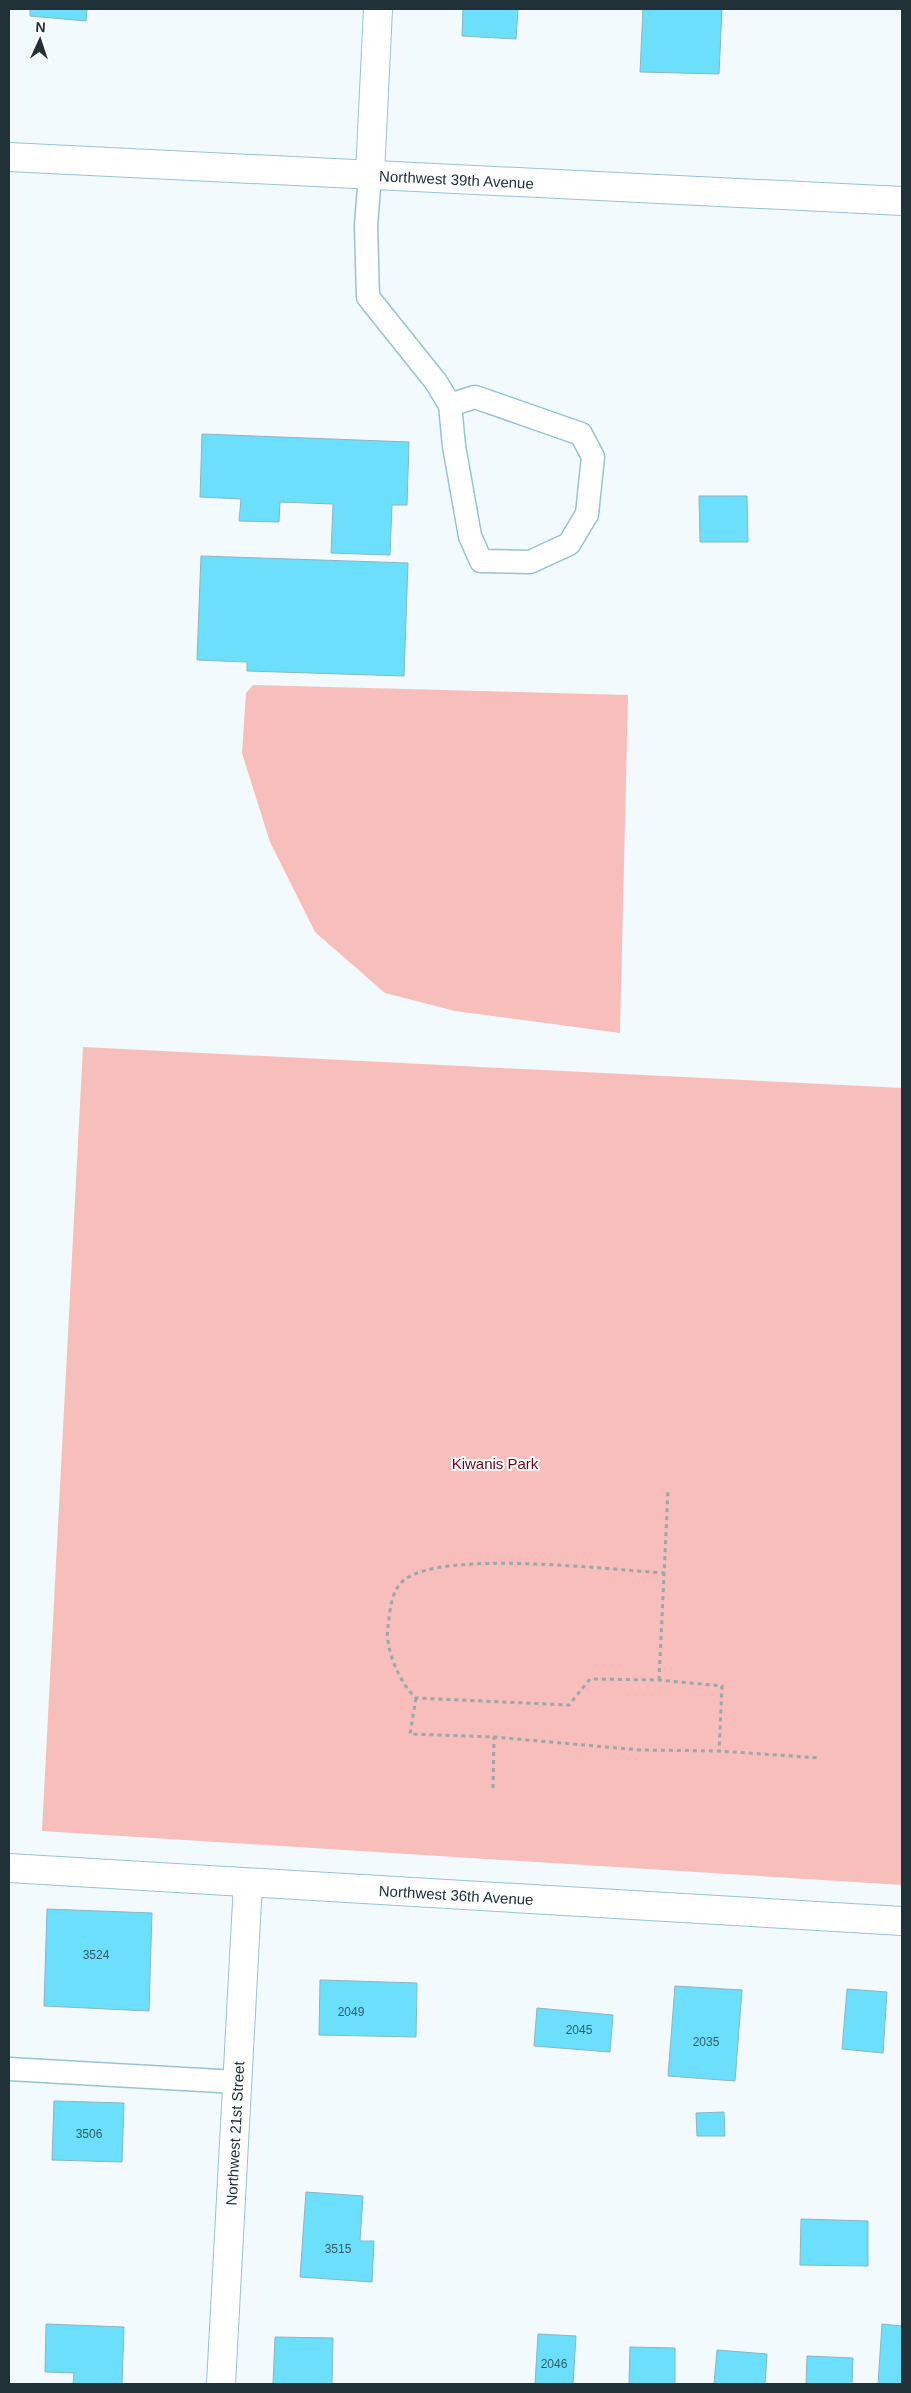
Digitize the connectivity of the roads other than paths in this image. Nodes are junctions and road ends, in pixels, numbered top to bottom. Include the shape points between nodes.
1 (378, 9) edge
2 (9, 157) edge
3 (370, 174) junction
4 (902, 200) edge
5 (450, 405) junction
6 (9, 1868) edge
7 (248, 1883) junction
8 (902, 1921) edge
9 (9, 2069) edge
10 (237, 2082) junction
11 (221, 2384) edge

1 - 3 street
2 - 3 street, Northwest 39th Avenue
3 - 4 street, Northwest 39th Avenue
3 - 5 lane via 366,226 368,298 436,382
5 - 5 lane via 470,536 481,561 530,562 570,544 587,514 592,457 581,434 475,397
6 - 7 street, Northwest 36th Avenue
7 - 8 street, Northwest 36th Avenue
7 - 10 street, Northwest 21st Street
9 - 10 lane
10 - 11 street, Northwest 21st Street

